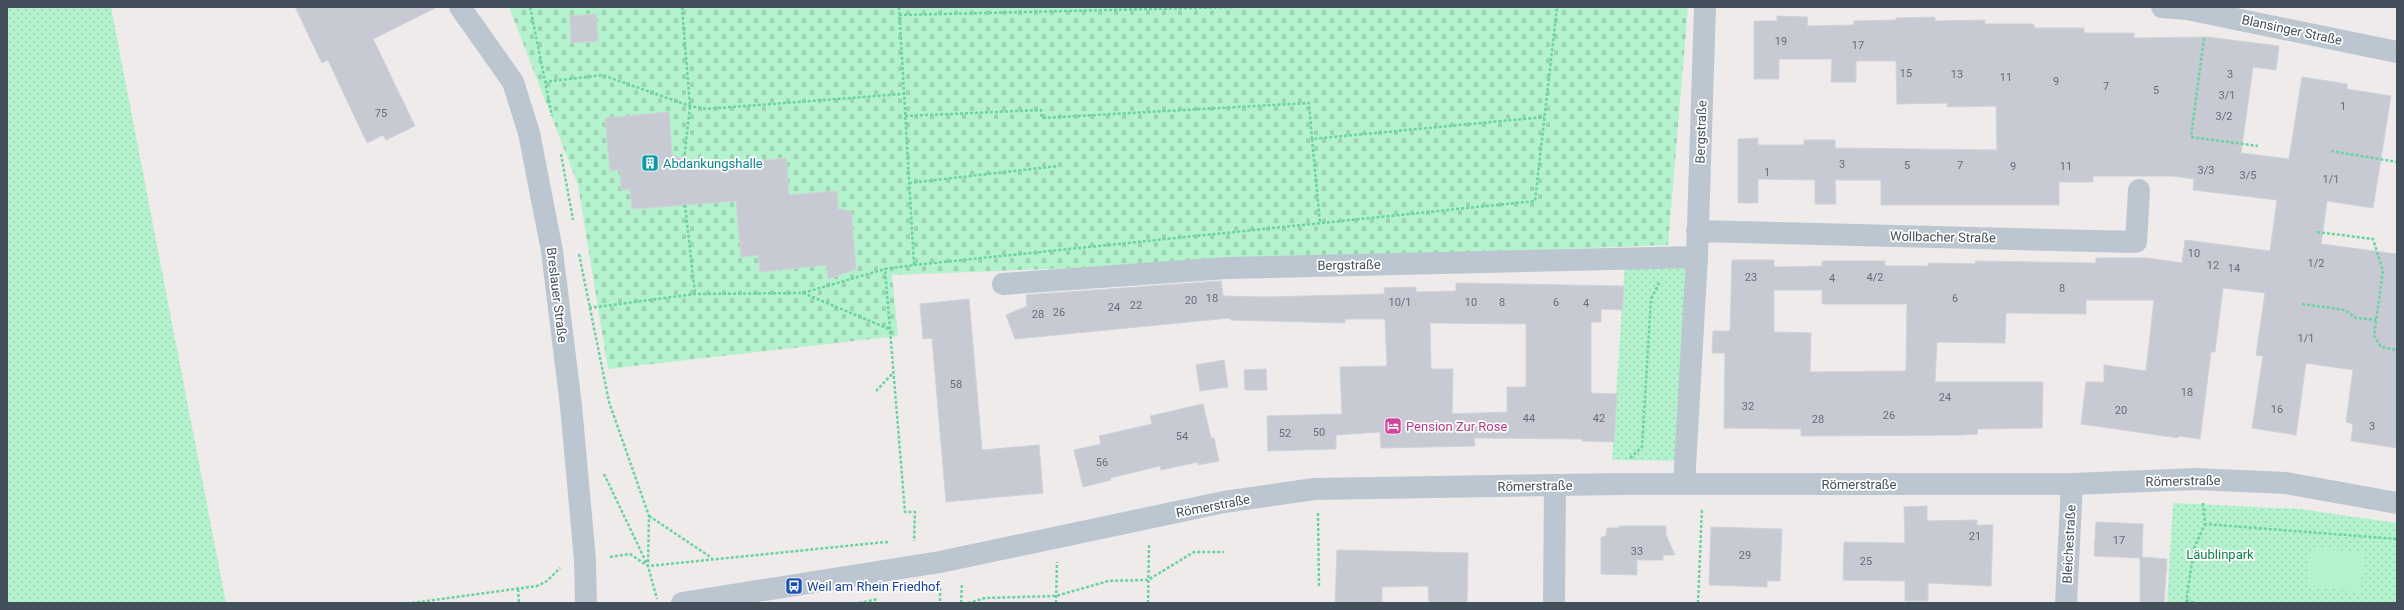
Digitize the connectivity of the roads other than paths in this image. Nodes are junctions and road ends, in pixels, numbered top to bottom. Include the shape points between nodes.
1 (460, 7) edge
2 (1705, 7) edge
3 (2162, 7) edge
4 (2397, 52) edge
5 (2139, 190) dead end
6 (1697, 231) junction
7 (1697, 257) junction
8 (1003, 284) dead end
9 (1693, 484) junction
10 (2072, 484) junction
11 (1555, 486) junction
12 (2397, 503) edge
13 (586, 603) edge
14 (682, 603) edge
15 (1554, 603) edge
16 (2066, 603) edge

1 - 13 street, Breslauer Straße via 513,82 529,133 552,251 571,406 585,560
2 - 6 street, Bergstraße
3 - 4 street, Blansinger Straße via 2207,13
5 - 6 street, Wollbacher Straße via 2136,242
6 - 7 street, Bergstraße
7 - 8 street, Bergstraße via 1227,268
7 - 9 street, Bergstraße
9 - 10 street, Römerstraße
9 - 11 street, Römerstraße
10 - 12 street, Römerstraße via 2196,479 2286,483
10 - 16 street, Bleichestraße
11 - 14 street, Römerstraße via 1314,488 1224,502 940,562
11 - 15 street

